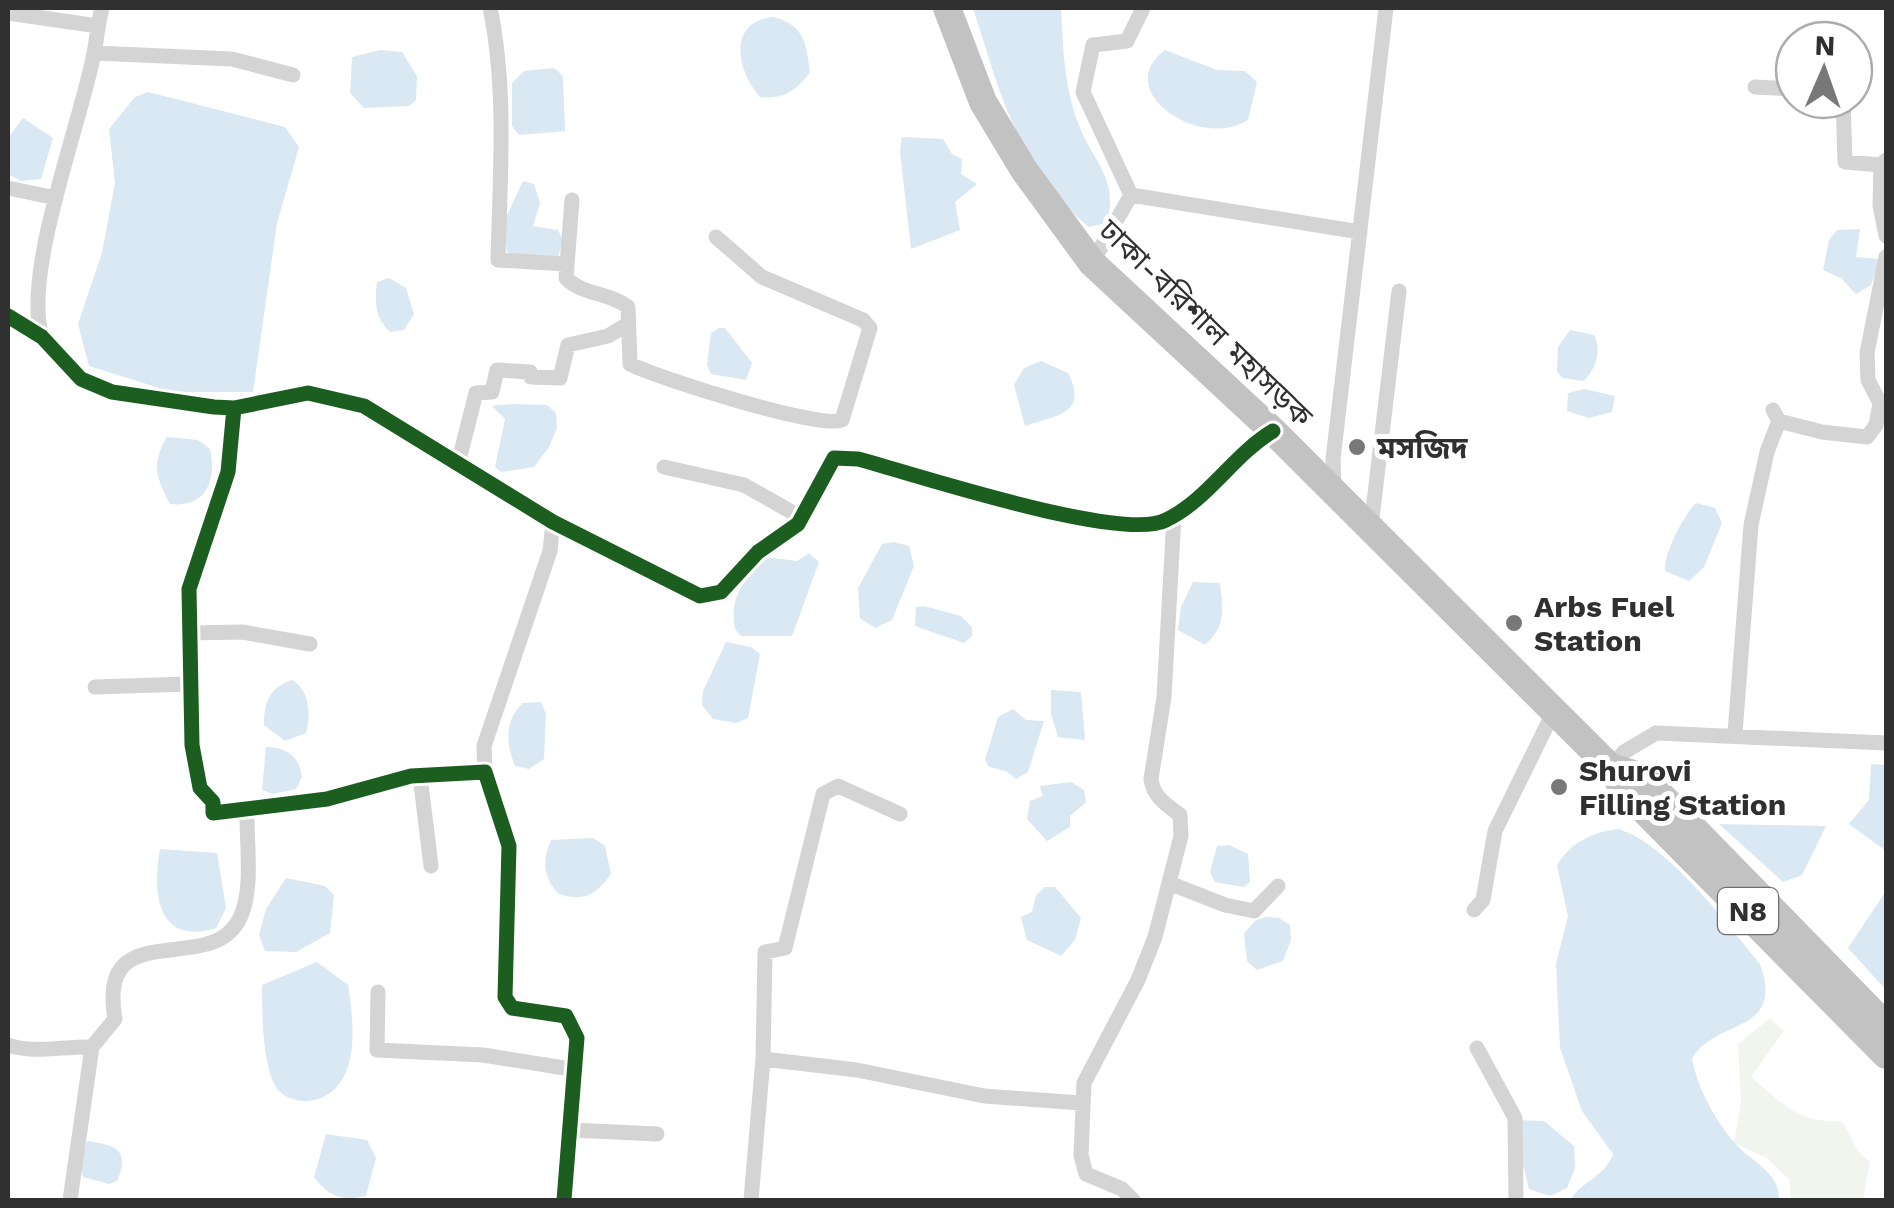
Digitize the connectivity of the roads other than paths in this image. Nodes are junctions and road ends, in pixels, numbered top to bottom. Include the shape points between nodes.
1 (102, 8) edge
2 (490, 8) edge
3 (947, 8) edge
4 (1143, 8) edge
5 (1386, 8) edge
6 (8, 13) edge
7 (98, 26) junction
8 (94, 53) junction
9 (292, 74) dead end
10 (1755, 87) dead end
11 (1774, 88) edge
12 (1844, 120) edge
13 (1884, 162) edge
14 (8, 188) edge
15 (1131, 195) junction
16 (56, 198) junction
17 (572, 200) dead end
18 (1360, 232) junction
19 (1886, 236) edge
20 (716, 238) dead end
21 (1098, 254) junction
22 (1886, 257) edge
23 (566, 264) junction
24 (1399, 291) dead end
25 (8, 316) edge
26 (628, 324) junction
27 (42, 337) junction
28 (1883, 403) edge
29 (234, 408) junction
30 (834, 424) junction
31 (1273, 431) junction
32 (834, 458) junction
33 (458, 464) junction
34 (664, 467) dead end
35 (1334, 494) junction
36 (1174, 516) junction
37 (802, 518) junction
38 (553, 522) junction
39 (1370, 531) junction
40 (189, 633) junction
41 (310, 644) dead end
42 (188, 684) junction
43 (94, 687) dead end
44 (1554, 713) junction
45 (1735, 733) junction
46 (1886, 743) edge
47 (1610, 767) junction
48 (484, 772) junction
49 (420, 776) junction
50 (247, 809) junction
51 (900, 814) dead end
52 (431, 866) dead end
53 (1169, 882) junction
54 (1278, 886) dead end
55 (1474, 910) dead end
56 (378, 992) dead end
57 (1886, 1026) edge
58 (8, 1045) edge
59 (92, 1047) junction
60 (1477, 1048) dead end
61 (1886, 1055) edge
62 (763, 1059) junction
63 (577, 1070) junction
64 (1081, 1103) junction
65 (572, 1130) junction
66 (656, 1134) dead end
67 (70, 1200) edge
68 (564, 1200) edge
69 (751, 1200) edge
70 (1134, 1200) edge
71 (1516, 1200) edge

1 - 7 street
2 - 23 street via 500,120 498,260
3 - 21 highway, ঢাকা-বরিশাল মহাসড়ক / N8 via 984,102 1024,170
4 - 15 street via 1127,41 1093,45 1083,92
5 - 18 street
6 - 7 street
7 - 8 street
8 - 9 street via 232,59
8 - 16 street
10 - 11 street
12 - 13 street via 1844,162
13 - 19 street via 1880,205
14 - 16 street
15 - 18 street
15 - 21 street
16 - 27 street via 36,306
17 - 23 street
18 - 35 street
20 - 30 street via 762,278 870,328 842,420
21 - 31 highway, ঢাকা-বরিশাল মহাসড়ক / N8
22 - 28 street via 1867,353 1868,380
23 - 26 street via 575,288 611,295 628,307
24 - 39 street
25 - 27 street
26 - 30 street via 630,364 640,369 702,392
26 - 33 street via 568,345 560,378 497,370 492,392 476,393
27 - 29 street via 93,386
28 - 45 street via 1867,436 1822,432 1776,415 1751,525
29 - 33 street via 308,393 344,398
29 - 40 street via 228,472 189,589
30 - 32 street
31 - 35 highway, ঢাকা-বরিশাল মহাসড়ক / N8
31 - 36 street
32 - 36 street via 1122,526 1150,526
32 - 37 street
33 - 38 street
34 - 37 street via 744,485
35 - 39 highway, ঢাকা-বরিশাল মহাসড়ক / N8
36 - 53 street via 1164,697 1151,779 1162,802 1180,815
37 - 38 street via 710,596
38 - 48 street via 550,552 484,746
39 - 44 highway, ঢাকা-বরিশাল মহাসড়ক / N8
40 - 41 street via 242,632
40 - 42 street
42 - 43 street
42 - 50 street via 200,788 213,802 213,813
44 - 47 highway, ঢাকা-বরিশাল মহাসড়ক / N8
44 - 55 street via 1496,832 1483,900
45 - 46 street
45 - 47 street via 1656,734
47 - 57 highway, ঢাকা-বরিশাল মহাসড়ক / N8 via 1643,777
47 - 61 highway, ঢাকা-বরিশাল মহাসড়ক / N8 via 1624,790
48 - 49 street
48 - 63 street via 509,846 505,997 512,1008 566,1016 576,1038
49 - 50 street
49 - 52 street
50 - 59 street via 240,920 210,941 126,963 110,994 115,1019
51 - 62 street via 838,786 823,794 785,948 765,952
53 - 54 street via 1254,910
53 - 64 street via 1138,980 1084,1083
56 - 63 street via 376,1050 483,1055
58 - 59 street via 26,1051
59 - 67 street
60 - 71 street via 1514,1118
62 - 64 street via 984,1096
62 - 69 street
63 - 65 street
64 - 70 street via 1086,1174
65 - 66 street
65 - 68 street

